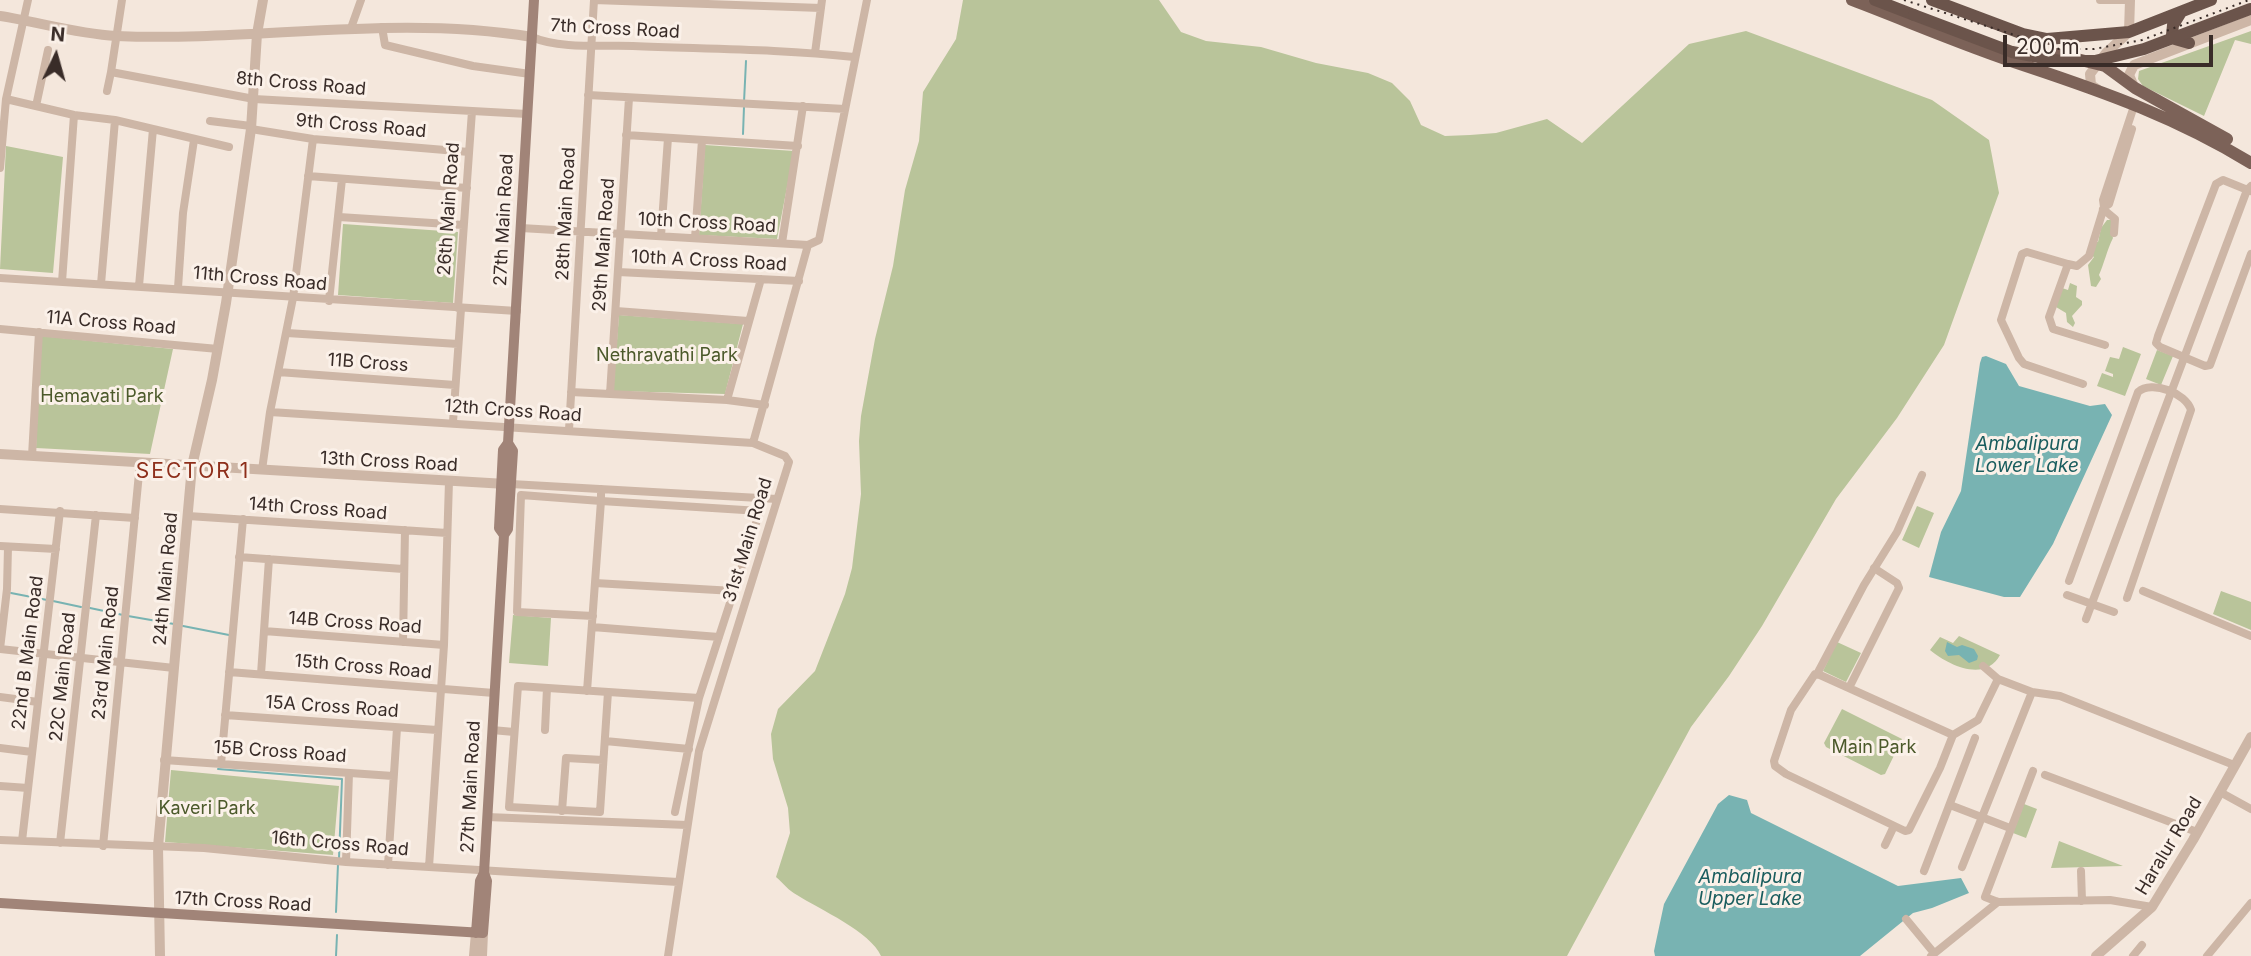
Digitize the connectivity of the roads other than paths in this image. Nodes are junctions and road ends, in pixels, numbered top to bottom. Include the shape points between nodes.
1 (28, 0) edge
2 (112, 0) edge
3 (361, 0) edge
4 (534, 0) edge
5 (594, 0) edge
6 (867, 0) edge
7 (1852, 0) edge
8 (1875, 0) edge
9 (1931, 0) edge
10 (2100, 0) edge
11 (2130, 0) edge
12 (2211, 0) edge
13 (122, 1) edge
14 (260, 1) edge
15 (821, 4) edge
16 (2251, 9) edge
17 (2181, 12) junction
18 (0, 16) edge
19 (23, 20) junction
20 (2251, 20) edge
21 (382, 27) junction
22 (351, 28) junction
23 (2129, 32) junction
24 (257, 34) junction
25 (115, 36) junction
26 (532, 37) junction
27 (2047, 39) junction
28 (2189, 43) junction
29 (591, 45) junction
30 (48, 50) dead end
31 (815, 53) junction
32 (2057, 54) junction
33 (854, 57) junction
34 (2098, 63) junction
35 (111, 72) junction
36 (2050, 73) junction
37 (530, 74) junction
38 (2123, 80) junction
39 (5, 82) edge
40 (2134, 88) junction
41 (107, 91) dead end
42 (2104, 92) junction
43 (588, 96) junction
44 (629, 98) junction
45 (6, 99) junction
46 (254, 99) junction
47 (2137, 104) junction
48 (36, 106) junction
49 (803, 106) junction
50 (845, 109) junction
51 (472, 111) junction
52 (527, 114) junction
53 (74, 115) junction
54 (115, 120) junction
55 (210, 121) dead end
56 (251, 128) junction
57 (153, 129) junction
58 (626, 135) junction
59 (668, 138) junction
60 (313, 139) junction
61 (1, 140) edge
62 (194, 140) junction
63 (702, 140) junction
64 (798, 146) junction
65 (229, 147) dead end
66 (469, 152) junction
67 (2251, 153) edge
68 (2251, 163) edge
69 (0, 168) edge
70 (308, 176) junction
71 (342, 179) junction
72 (467, 187) junction
73 (2250, 189) edge
74 (2104, 208) junction
75 (339, 217) junction
76 (463, 225) junction
77 (521, 228) junction
78 (581, 231) junction
79 (2114, 233) dead end
80 (621, 234) junction
81 (661, 236) junction
82 (695, 238) junction
83 (782, 243) junction
84 (808, 245) junction
85 (2022, 254) junction
86 (2251, 254) edge
87 (2068, 264) junction
88 (618, 272) junction
89 (0, 278) edge
90 (761, 279) junction
91 (799, 281) junction
92 (2008, 281) dead end
93 (62, 282) junction
94 (101, 284) junction
95 (139, 286) junction
96 (178, 288) junction
97 (228, 291) junction
98 (293, 298) junction
99 (329, 301) junction
100 (459, 309) junction
101 (517, 311) junction
102 (616, 311) junction
103 (2001, 320) junction
104 (748, 321) junction
105 (0, 329) edge
106 (39, 332) junction
107 (288, 333) junction
108 (458, 344) junction
109 (2105, 345) dead end
110 (218, 349) junction
111 (2010, 352) dead end
112 (2185, 359) junction
113 (278, 372) junction
114 (2083, 384) dead end
115 (455, 385) junction
116 (571, 392) junction
117 (2172, 392) junction
118 (610, 394) junction
119 (727, 400) junction
120 (765, 405) junction
121 (270, 412) junction
122 (453, 422) junction
123 (510, 427) junction
124 (569, 430) junction
125 (753, 443) junction
126 (0, 454) edge
127 (33, 456) junction
128 (140, 463) junction
129 (192, 466) junction
130 (262, 470) junction
131 (1922, 475) dead end
132 (449, 481) junction
133 (506, 484) junction
134 (601, 489) junction
135 (777, 499) junction
136 (601, 501) junction
137 (0, 509) edge
138 (60, 512) junction
139 (96, 515) junction
140 (188, 516) junction
141 (135, 518) junction
142 (243, 519) junction
143 (405, 530) junction
144 (447, 533) junction
145 (4, 546) edge
146 (56, 549) junction
147 (239, 557) junction
148 (269, 559) junction
149 (1874, 568) junction
150 (403, 569) junction
151 (2069, 581) dead end
152 (595, 583) junction
153 (734, 591) junction
154 (2143, 591) dead end
155 (2067, 595) dead end
156 (2127, 598) dead end
157 (3, 602) edge
158 (2091, 603) junction
159 (2114, 611) dead end
160 (593, 616) junction
161 (2086, 619) dead end
162 (592, 627) junction
163 (264, 631) junction
164 (2251, 636) edge
165 (719, 637) junction
166 (403, 642) junction
167 (444, 645) junction
168 (0, 649) edge
169 (44, 653) junction
170 (81, 657) junction
171 (121, 662) junction
172 (1983, 666) dead end
173 (174, 668) junction
174 (229, 672) junction
175 (261, 674) junction
176 (1817, 674) junction
177 (1998, 680) junction
178 (547, 688) junction
179 (1849, 688) junction
180 (440, 690) junction
181 (587, 691) junction
182 (608, 692) junction
183 (2032, 692) junction
184 (494, 693) junction
185 (0, 697) edge
186 (699, 698) junction
187 (38, 702) junction
188 (225, 715) junction
189 (397, 728) junction
190 (437, 730) junction
191 (492, 730) junction
192 (545, 730) dead end
193 (514, 732) junction
194 (1953, 735) junction
195 (2251, 737) edge
196 (1975, 738) dead end
197 (605, 741) junction
198 (0, 748) edge
199 (689, 748) junction
200 (32, 752) junction
201 (164, 760) junction
202 (603, 760) junction
203 (220, 764) junction
204 (2234, 765) junction
205 (2033, 771) dead end
206 (349, 773) junction
207 (2045, 775) dead end
208 (393, 776) junction
209 (0, 786) edge
210 (28, 788) junction
211 (2220, 792) junction
212 (1950, 805) junction
213 (2251, 809) edge
214 (562, 811) junction
215 (675, 812) dead end
216 (487, 817) junction
217 (1982, 817) junction
218 (688, 824) junction
219 (1894, 826) junction
220 (2010, 828) junction
221 (2197, 832) junction
222 (0, 840) edge
223 (22, 841) junction
224 (60, 843) junction
225 (1885, 845) dead end
226 (103, 846) junction
227 (158, 847) junction
228 (342, 862) junction
229 (388, 865) junction
230 (429, 867) junction
231 (1962, 867) dead end
232 (484, 871) junction
233 (1924, 871) dead end
234 (2081, 872) dead end
235 (678, 882) junction
236 (2082, 901) junction
237 (1998, 902) junction
238 (0, 903) edge
239 (2251, 903) edge
240 (2152, 907) junction
241 (158, 914) junction
242 (1906, 919) dead end
243 (480, 933) junction
244 (2143, 945) dead end
245 (1932, 955) edge
246 (160, 956) edge
247 (474, 956) edge
248 (482, 956) edge
249 (668, 956) edge
250 (2096, 956) edge
251 (2133, 956) edge
252 (2207, 956) edge

1 - 19 street
2 - 13 street
3 - 22 street
4 - 26 main road, 27th Main Road
5 - 15 street
5 - 29 street, 28th Main Road
6 - 33 street
7 - 36 main road
8 - 16 highway, bridge via 2012,51 2060,61 2095,61 2144,49
9 - 27 highway
10 - 11 street
11 - 23 street
12 - 17 highway
13 - 25 street
14 - 24 street, 24th Main Road
15 - 31 street
17 - 23 highway
17 - 28 highway via 2172,35
18 - 19 street, 7th Cross Road
19 - 25 street, 7th Cross Road
19 - 39 street
20 - 28 street
21 - 22 street, 7th Cross Road
21 - 26 street, 7th Cross Road
21 - 37 street via 385,46
22 - 24 street, 7th Cross Road
23 - 27 highway
23 - 34 street
24 - 25 street, 7th Cross Road
24 - 46 street, 24th Main Road
25 - 35 street
26 - 29 street, 7th Cross Road via 542,42
26 - 37 main road, 27th Main Road
27 - 32 main road
28 - 40 street via 2134,65 2129,75
29 - 31 street, 7th Cross Road
29 - 43 street, 28th Main Road
30 - 48 street
31 - 33 street, 7th Cross Road
32 - 34 main road
32 - 36 main road via 2057,67
33 - 50 street
34 - 38 main road
34 - 42 street via 2090,74 2091,85
35 - 41 street
35 - 46 street, 8th Cross Road
36 - 42 main road
37 - 52 main road, 27th Main Road
38 - 40 main road
38 - 42 main road via 2109,82
39 - 45 street
40 - 67 main road
42 - 47 main road
43 - 44 street
43 - 78 street, 28th Main Road
44 - 49 street
44 - 58 street, 29th Main Road
45 - 48 street
45 - 61 street
46 - 51 street, 8th Cross Road
46 - 56 street, 24th Main Road
47 - 68 main road
47 - 74 street via 2109,204
48 - 53 street
49 - 50 street
49 - 64 street
50 - 84 street via 819,240
51 - 52 street, 8th Cross Road
51 - 66 street, 26th Main Road
52 - 77 main road, 27th Main Road
53 - 54 street
53 - 93 street
54 - 57 street
54 - 94 street
55 - 56 street, 9th Cross Road
56 - 60 street, 9th Cross Road
56 - 97 street, 24th Main Road
57 - 62 street
57 - 95 street
58 - 59 street
58 - 80 street, 29th Main Road
59 - 63 street
59 - 81 street
60 - 66 street, 9th Cross Road
60 - 70 street
61 - 69 street
62 - 65 street
62 - 96 street
63 - 64 street
63 - 82 street
64 - 83 street
66 - 72 street, 26th Main Road
70 - 71 street
70 - 98 street
71 - 72 street
71 - 75 street
72 - 76 street, 26th Main Road
73 - 112 street
73 - 112 street via 2222,180 2216,184 2156,343
74 - 79 street via 2115,219
74 - 87 street via 2086,260 2077,266
75 - 76 street
75 - 99 street
76 - 100 street, 26th Main Road
77 - 78 street, 10th Cross Road
77 - 101 main road, 27th Main Road
78 - 80 street, 10th Cross Road
78 - 116 street, 28th Main Road
80 - 81 street, 10th Cross Road
80 - 88 street, 29th Main Road
81 - 82 street, 10th Cross Road
82 - 83 street, 10th Cross Road
83 - 84 street, 10th Cross Road
84 - 91 street
85 - 87 street
85 - 92 street
85 - 103 street
86 - 112 street via 2210,365
87 - 109 street via 2049,317 2051,326
88 - 90 street, 10th A Cross Road
88 - 102 street, 29th Main Road
89 - 93 street, 11th Cross Road
90 - 91 street, 10th A Cross Road
90 - 104 street
91 - 120 street
93 - 94 street, 11th Cross Road
94 - 95 street, 11th Cross Road
95 - 96 street, 11th Cross Road
96 - 97 street, 11th Cross Road
97 - 98 street, 11th Cross Road
97 - 110 street, 24th Main Road
98 - 99 street, 11th Cross Road
98 - 107 street
99 - 100 street, 11th Cross Road
100 - 101 street, 11th Cross Road
100 - 108 street, 26th Main Road
101 - 123 main road, 27th Main Road
102 - 104 street
102 - 118 street, 29th Main Road
103 - 111 street via 1996,324
103 - 114 street via 2024,364
104 - 119 street
105 - 106 street, 11A Cross Road
106 - 110 street, 11A Cross Road
106 - 127 street
107 - 108 street
107 - 113 street
108 - 115 street, 26th Main Road
110 - 129 street, 24th Main Road
112 - 117 street
113 - 115 street, 11B Cross
113 - 121 street
115 - 122 street, 26th Main Road
116 - 118 street
116 - 124 street, 28th Main Road
117 - 151 street via 2148,387 2138,392
117 - 156 street via 2191,410
117 - 158 street
118 - 119 street
119 - 120 street
120 - 125 street
121 - 122 street, 12th Cross Road
121 - 130 street
122 - 123 street, 12th Cross Road
123 - 124 street, 12th Cross Road
123 - 133 main road, 27th Main Road via 503,450
124 - 125 street, 12th Cross Road
125 - 135 street, 31st Main Road via 788,458
126 - 127 street, 13th Cross Road
127 - 128 street, 13th Cross Road
128 - 129 street, 13th Cross Road
128 - 141 street, 23rd Main Road
129 - 130 street, 13th Cross Road
129 - 140 street, 24th Main Road
130 - 132 street, 13th Cross Road
131 - 149 street via 1897,532
132 - 133 street, 13th Cross Road
132 - 144 street
133 - 134 street, 13th Cross Road
133 - 184 main road, 27th Main Road via 499,528 504,535
134 - 135 street, 13th Cross Road
134 - 136 street
135 - 218 street, 31st Main Road via 699,751
136 - 152 street
136 - 153 street via 760,511
136 - 160 street via 521,495 517,612
137 - 138 street
138 - 139 street
138 - 146 street, 22nd B Main Road
139 - 141 street
139 - 170 street, 22C Main Road
140 - 142 street, 14th Cross Road
140 - 173 street, 24th Main Road
141 - 171 street, 23rd Main Road
142 - 143 street, 14th Cross Road
142 - 147 street
143 - 144 street, 14th Cross Road
143 - 150 street
144 - 167 street
145 - 146 street
145 - 157 street
146 - 169 street, 22nd B Main Road
147 - 148 street
147 - 174 street
148 - 150 street
148 - 163 street
149 - 176 street
149 - 179 street via 1899,586
150 - 166 street
152 - 153 street
152 - 160 street
153 - 165 street
154 - 164 street
155 - 158 street
157 - 168 street
158 - 159 street
158 - 161 street
160 - 162 street
162 - 165 street
162 - 181 street
163 - 166 street, 14B Cross Road
163 - 175 street
165 - 186 street
166 - 167 street, 14B Cross Road
167 - 180 street
168 - 169 street
169 - 170 street
169 - 187 street, 22nd B Main Road
170 - 171 street
170 - 224 street, 22C Main Road
171 - 173 street
171 - 226 street, 23rd Main Road
172 - 177 street
173 - 201 street, 24th Main Road
174 - 175 street, 15th Cross Road
174 - 188 street
175 - 180 street, 15th Cross Road
176 - 179 street
176 - 219 street via 1791,710 1775,766
177 - 183 street
177 - 194 street via 1978,720
178 - 181 street
178 - 192 street
178 - 193 street via 518,686
179 - 194 street
180 - 184 street, 15th Cross Road
180 - 190 street
181 - 182 street
182 - 186 street
182 - 197 street
183 - 204 street via 2060,695
183 - 217 street
184 - 191 main road, 27th Main Road
185 - 187 street
186 - 199 street
187 - 200 street, 22nd B Main Road
188 - 189 street, 15A Cross Road
188 - 203 street
189 - 190 street, 15A Cross Road
189 - 208 street
190 - 230 street
191 - 193 street
191 - 216 main road, 27th Main Road
193 - 214 street via 509,807
194 - 219 street via 1909,830
195 - 204 street, Haralur Road
196 - 212 street
197 - 199 street
197 - 202 street
198 - 200 street
199 - 215 street
200 - 210 street, 22nd B Main Road
201 - 203 street, 15B Cross Road
201 - 227 street, 24th Main Road
202 - 214 street via 600,812
202 - 214 street via 566,758
203 - 206 street, 15B Cross Road
204 - 211 street, Haralur Road
205 - 220 street
206 - 208 street, 15B Cross Road
206 - 228 street
207 - 221 street
208 - 229 street
209 - 210 street
210 - 223 street, 22nd B Main Road
211 - 213 street
211 - 221 street, Haralur Road
212 - 217 street
212 - 233 street
216 - 218 street
216 - 232 main road, 27th Main Road
217 - 220 street
217 - 231 street
218 - 235 street, 31st Main Road
219 - 225 street
220 - 237 street via 1985,897
221 - 240 street, Haralur Road
222 - 223 street, 16th Cross Road
223 - 224 street, 16th Cross Road
224 - 226 street, 16th Cross Road
226 - 227 street, 16th Cross Road
227 - 228 street, 16th Cross Road
227 - 241 street, 24th Main Road
228 - 229 street, 16th Cross Road
229 - 230 street, 16th Cross Road
230 - 232 street, 16th Cross Road
232 - 235 street, 16th Cross Road
232 - 243 main road, 27th Main Road
234 - 236 street
235 - 249 street, 31st Main Road
236 - 237 street
236 - 240 street
237 - 245 street
238 - 241 main road, 17th Cross Road
239 - 252 street
240 - 250 street, Haralur Road
241 - 243 main road, 17th Cross Road
241 - 246 street, 24th Main Road
242 - 245 street
243 - 247 street, 27th Main Road
243 - 248 street, 27th Main Road
244 - 251 street

